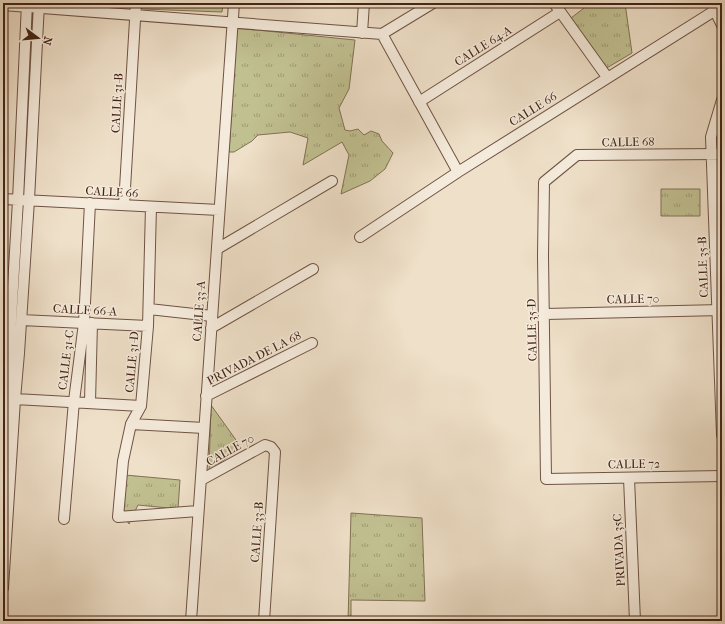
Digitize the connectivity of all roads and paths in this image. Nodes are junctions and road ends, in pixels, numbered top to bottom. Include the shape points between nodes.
1 (136, 3) edge
2 (234, 3) edge
3 (364, 3) edge
4 (432, 3) edge
5 (554, 3) edge
6 (3, 5) edge
7 (27, 5) edge
8 (39, 5) edge
9 (716, 6) edge
10 (560, 12) junction
11 (135, 16) junction
12 (232, 23) junction
13 (722, 24) edge
14 (362, 33) junction
15 (382, 34) junction
16 (607, 77) junction
17 (722, 100) edge
18 (419, 102) junction
19 (711, 154) junction
20 (722, 154) edge
21 (458, 172) junction
22 (332, 181) dead end
23 (544, 182) joint
24 (3, 199) edge
25 (18, 200) junction
26 (29, 200) junction
27 (90, 204) junction
28 (124, 205) junction
29 (151, 207) junction
30 (219, 210) junction
31 (360, 237) dead end
32 (217, 250) junction
33 (313, 268) dead end
34 (8, 293) edge
35 (148, 309) junction
36 (720, 310) edge
37 (545, 314) junction
38 (212, 316) junction
39 (21, 320) junction
40 (88, 323) junction
41 (148, 326) junction
42 (211, 328) junction
43 (312, 343) dead end
44 (6, 351) edge
45 (206, 396) junction
46 (15, 398) junction
47 (74, 401) junction
48 (90, 402) junction
49 (141, 406) junction
50 (4, 424) edge
51 (131, 424) junction
52 (204, 428) junction
53 (722, 435) edge
54 (271, 447) joint
55 (3, 452) edge
56 (3, 459) edge
57 (722, 476) edge
58 (629, 478) junction
59 (546, 479) joint
60 (201, 480) junction
61 (198, 512) junction
62 (64, 519) dead end
63 (3, 588) edge
64 (191, 621) edge
65 (264, 621) edge
66 (635, 621) edge

1 - 11 street, CALLE 31-B
2 - 12 street, CALLE 33-A
3 - 14 street
4 - 15 street
5 - 10 street
6 - 7 street
7 - 8 street
7 - 25 street
8 - 11 street
8 - 26 street
9 - 13 street
9 - 16 street, CALLE 66
10 - 16 street
10 - 18 street, CALLE 64-A
11 - 12 street
11 - 28 street, CALLE 31-B
12 - 14 street
12 - 30 street, CALLE 33-A
14 - 15 street
15 - 18 street
16 - 21 street, CALLE 66
17 - 19 street, CALLE 35-B via 711,137
18 - 21 street
19 - 20 street, CALLE 68
19 - 23 street, CALLE 68 via 577,155
19 - 36 street, CALLE 35-B
21 - 31 street, CALLE 66
22 - 32 street
23 - 37 street, CALLE 35-D
24 - 25 street, CALLE 66
25 - 26 street, CALLE 66
25 - 34 street
26 - 27 street, CALLE 66
26 - 39 street
27 - 28 street, CALLE 66
27 - 40 street, CALLE 31-C
28 - 29 street, CALLE 66
29 - 30 street, CALLE 66
29 - 35 street, CALLE 31-D
30 - 32 street, CALLE 33-A
32 - 38 street, CALLE 33-A
33 - 42 street
34 - 44 street
35 - 38 street
35 - 41 street, CALLE 31-D
36 - 37 street, CALLE 70
36 - 53 street, CALLE 35-B
37 - 59 street, CALLE 35-D
38 - 42 street, CALLE 33-A
39 - 40 street, CALLE 66-A
39 - 46 street
40 - 41 street, CALLE 66-A
40 - 47 street, CALLE 31-C
40 - 48 street
41 - 49 street, CALLE 31-D
42 - 45 street, CALLE 33-A
43 - 45 street, PRIVADA DE LA 68
44 - 50 street
45 - 52 street, CALLE 33-A
46 - 47 street
46 - 63 street
47 - 48 street
47 - 62 street, CALLE 31-C
48 - 49 street
49 - 51 street, CALLE 31-D
50 - 55 street
51 - 52 street
51 - 61 street, CALLE 31-D via 123,461 118,517
52 - 60 street, CALLE 33-A
54 - 60 street, CALLE 70 via 265,445
54 - 65 street, CALLE 33-B via 275,452
55 - 56 street
57 - 58 street, CALLE 72
58 - 59 street, CALLE 72
58 - 66 street, PRIVADA 35C
60 - 61 street, CALLE 33-A
61 - 64 street, CALLE 33-A

